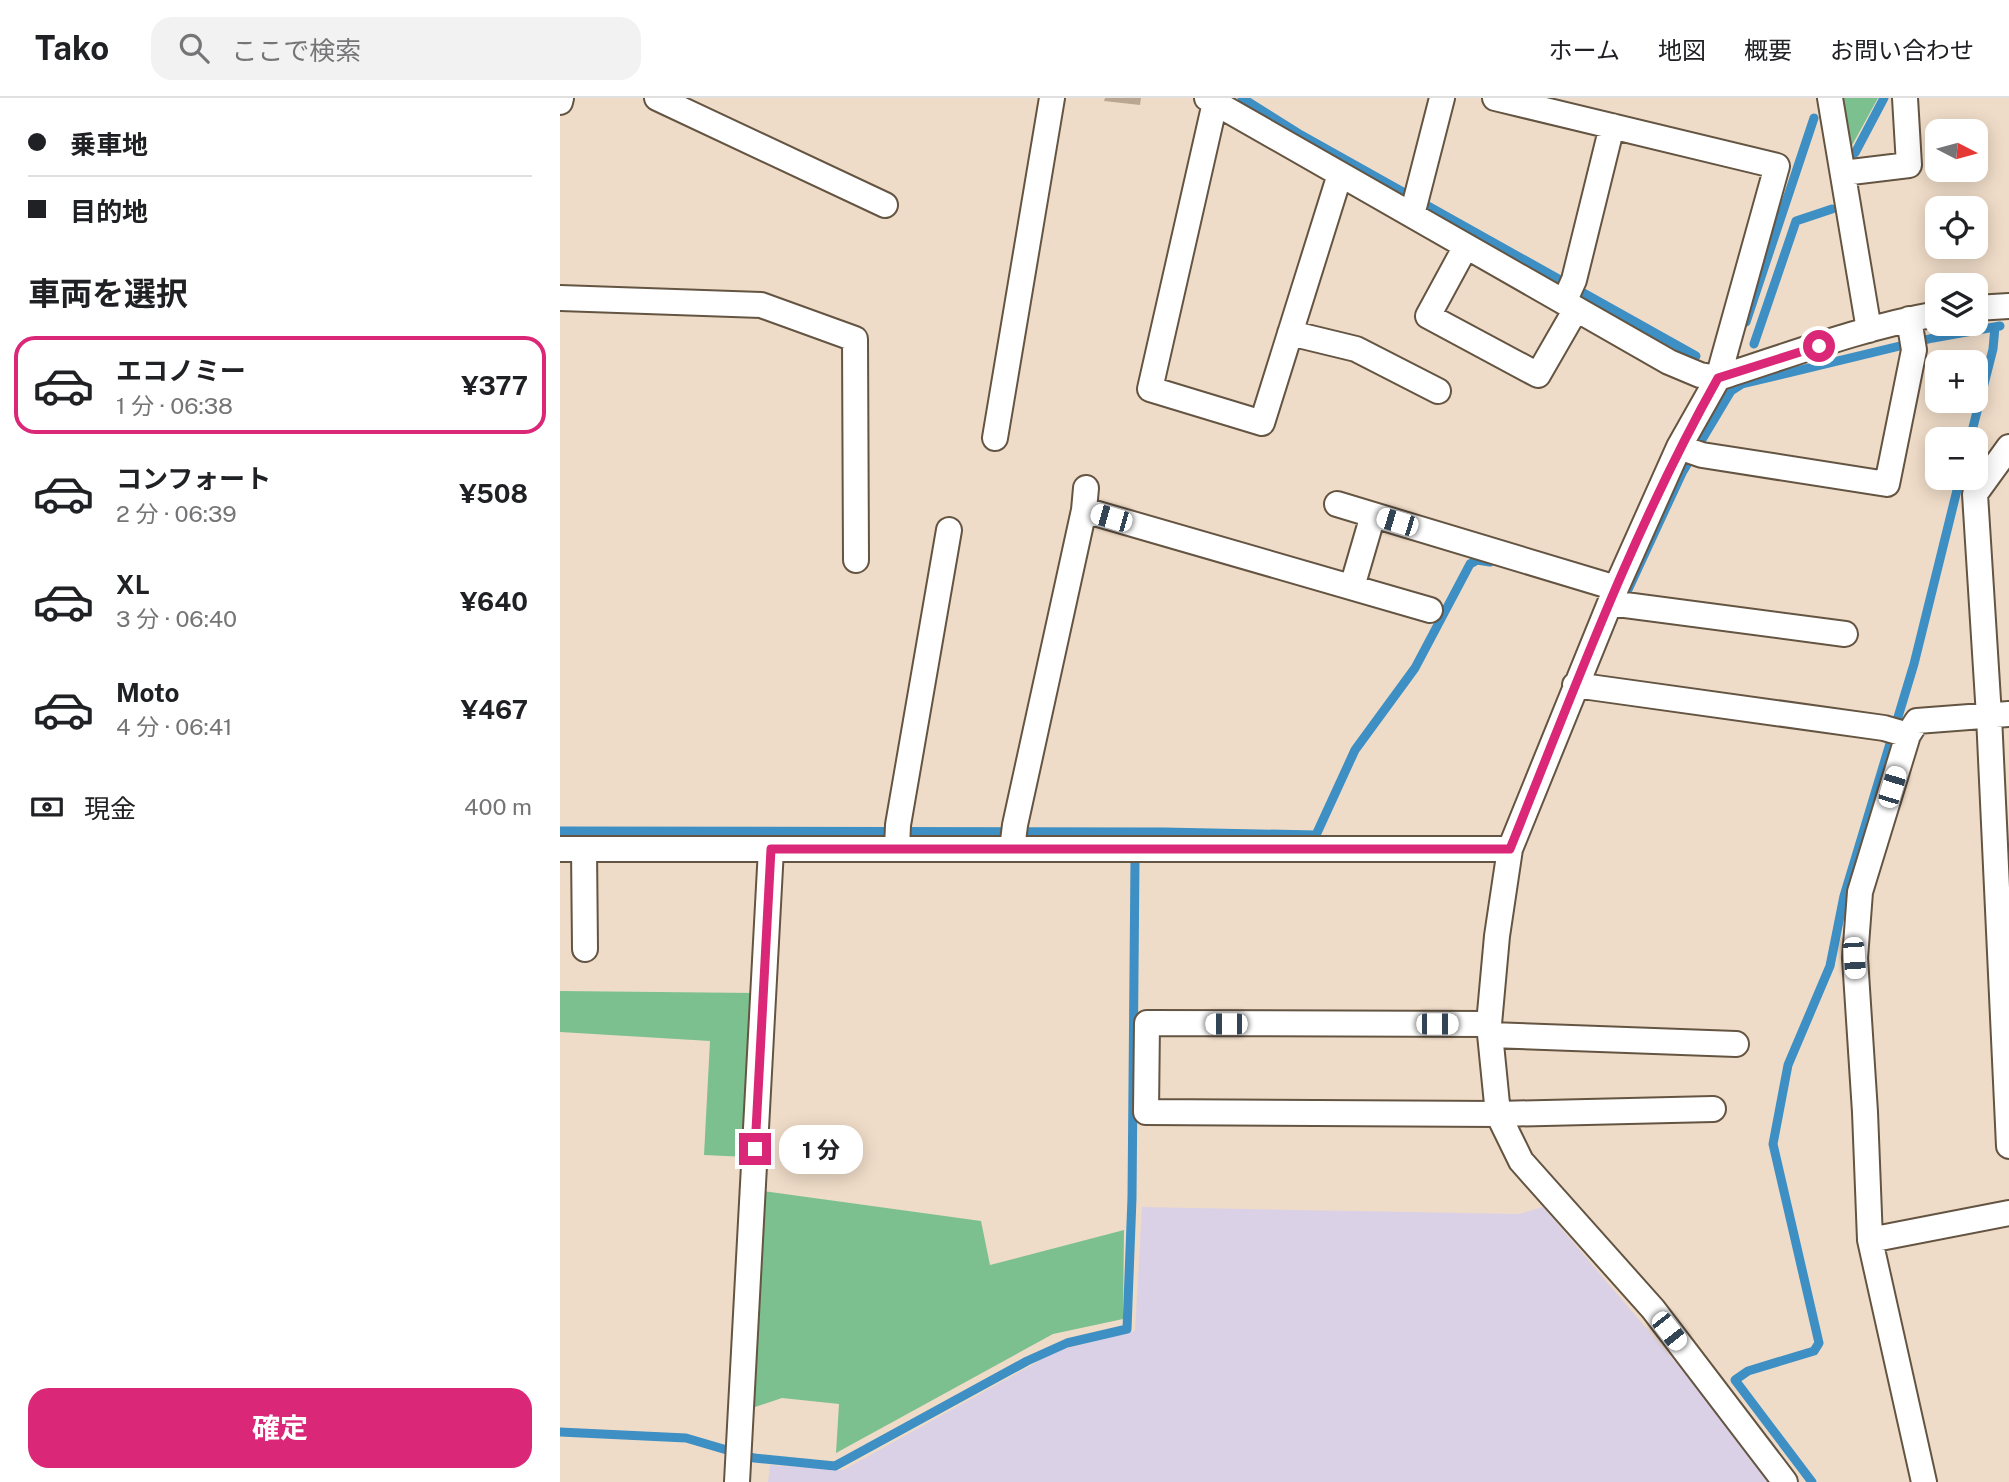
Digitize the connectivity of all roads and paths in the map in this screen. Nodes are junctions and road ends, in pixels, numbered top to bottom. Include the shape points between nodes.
1 (657, 98) edge
2 (1052, 98) edge
3 (1443, 98) edge
4 (1495, 98) edge
5 (1830, 98) edge
6 (1905, 98) edge
7 (1213, 100) edge
8 (1612, 126) junction
9 (1843, 173) junction
10 (1340, 174) junction
11 (1415, 204) junction
12 (886, 205) dead end
13 (1466, 246) junction
14 (1571, 295) junction
15 (560, 298) edge
16 (2009, 306) edge
17 (1988, 307) edge
18 (1925, 324) edge
19 (1869, 330) junction
20 (1290, 333) junction
21 (1911, 335) junction
22 (1718, 378) junction
23 (1438, 391) dead end
24 (995, 438) dead end
25 (2009, 447) edge
26 (1689, 451) junction
27 (1337, 504) dead end
28 (1373, 515) junction
29 (949, 530) dead end
30 (856, 560) dead end
31 (1352, 587) junction
32 (1613, 596) junction
33 (1430, 610) dead end
34 (1845, 634) dead end
35 (1575, 684) junction
36 (1999, 715) edge
37 (1897, 732) junction
38 (898, 837) junction
39 (1014, 837) junction
40 (572, 849) edge
41 (771, 849) junction
42 (1510, 849) junction
43 (585, 948) dead end
44 (1490, 1030) junction
45 (1736, 1044) dead end
46 (1713, 1109) dead end
47 (1498, 1114) junction
48 (2009, 1146) edge
49 (2009, 1213) edge
50 (1870, 1240) junction
51 (738, 1464) edge
52 (1785, 1482) edge
53 (1924, 1482) edge

1 - 12 street
2 - 24 street
3 - 11 street
4 - 8 street
5 - 9 street
6 - 9 street via 1909,164
7 - 10 street
7 - 20 street via 1150,389 1262,423
8 - 14 street
8 - 22 street via 1777,166
9 - 19 street
10 - 11 street
10 - 20 street
11 - 13 street
13 - 14 street
13 - 14 street via 1427,316 1538,375
14 - 22 street via 1669,362
15 - 30 street via 761,305 855,339
16 - 17 street
18 - 21 street
19 - 21 street
19 - 22 street
20 - 23 street via 1356,349
21 - 26 street via 1887,484
22 - 26 street
25 - 36 street via 1975,494
26 - 32 street
27 - 28 street
28 - 31 street
28 - 32 street
29 - 38 street
31 - 33 street
31 - 39 street via 1085,499
32 - 34 street
32 - 35 street
35 - 37 street
35 - 42 street
36 - 37 street via 1917,721
36 - 48 street
37 - 50 street via 1860,892 1854,958
38 - 39 street
38 - 41 street
39 - 42 street
40 - 41 street
40 - 43 street
41 - 51 street
42 - 44 street
44 - 45 street
44 - 47 street
44 - 47 street via 1147,1023 1146,1112
46 - 47 street
47 - 52 street via 1521,1161 1653,1310
49 - 50 street
50 - 53 street

